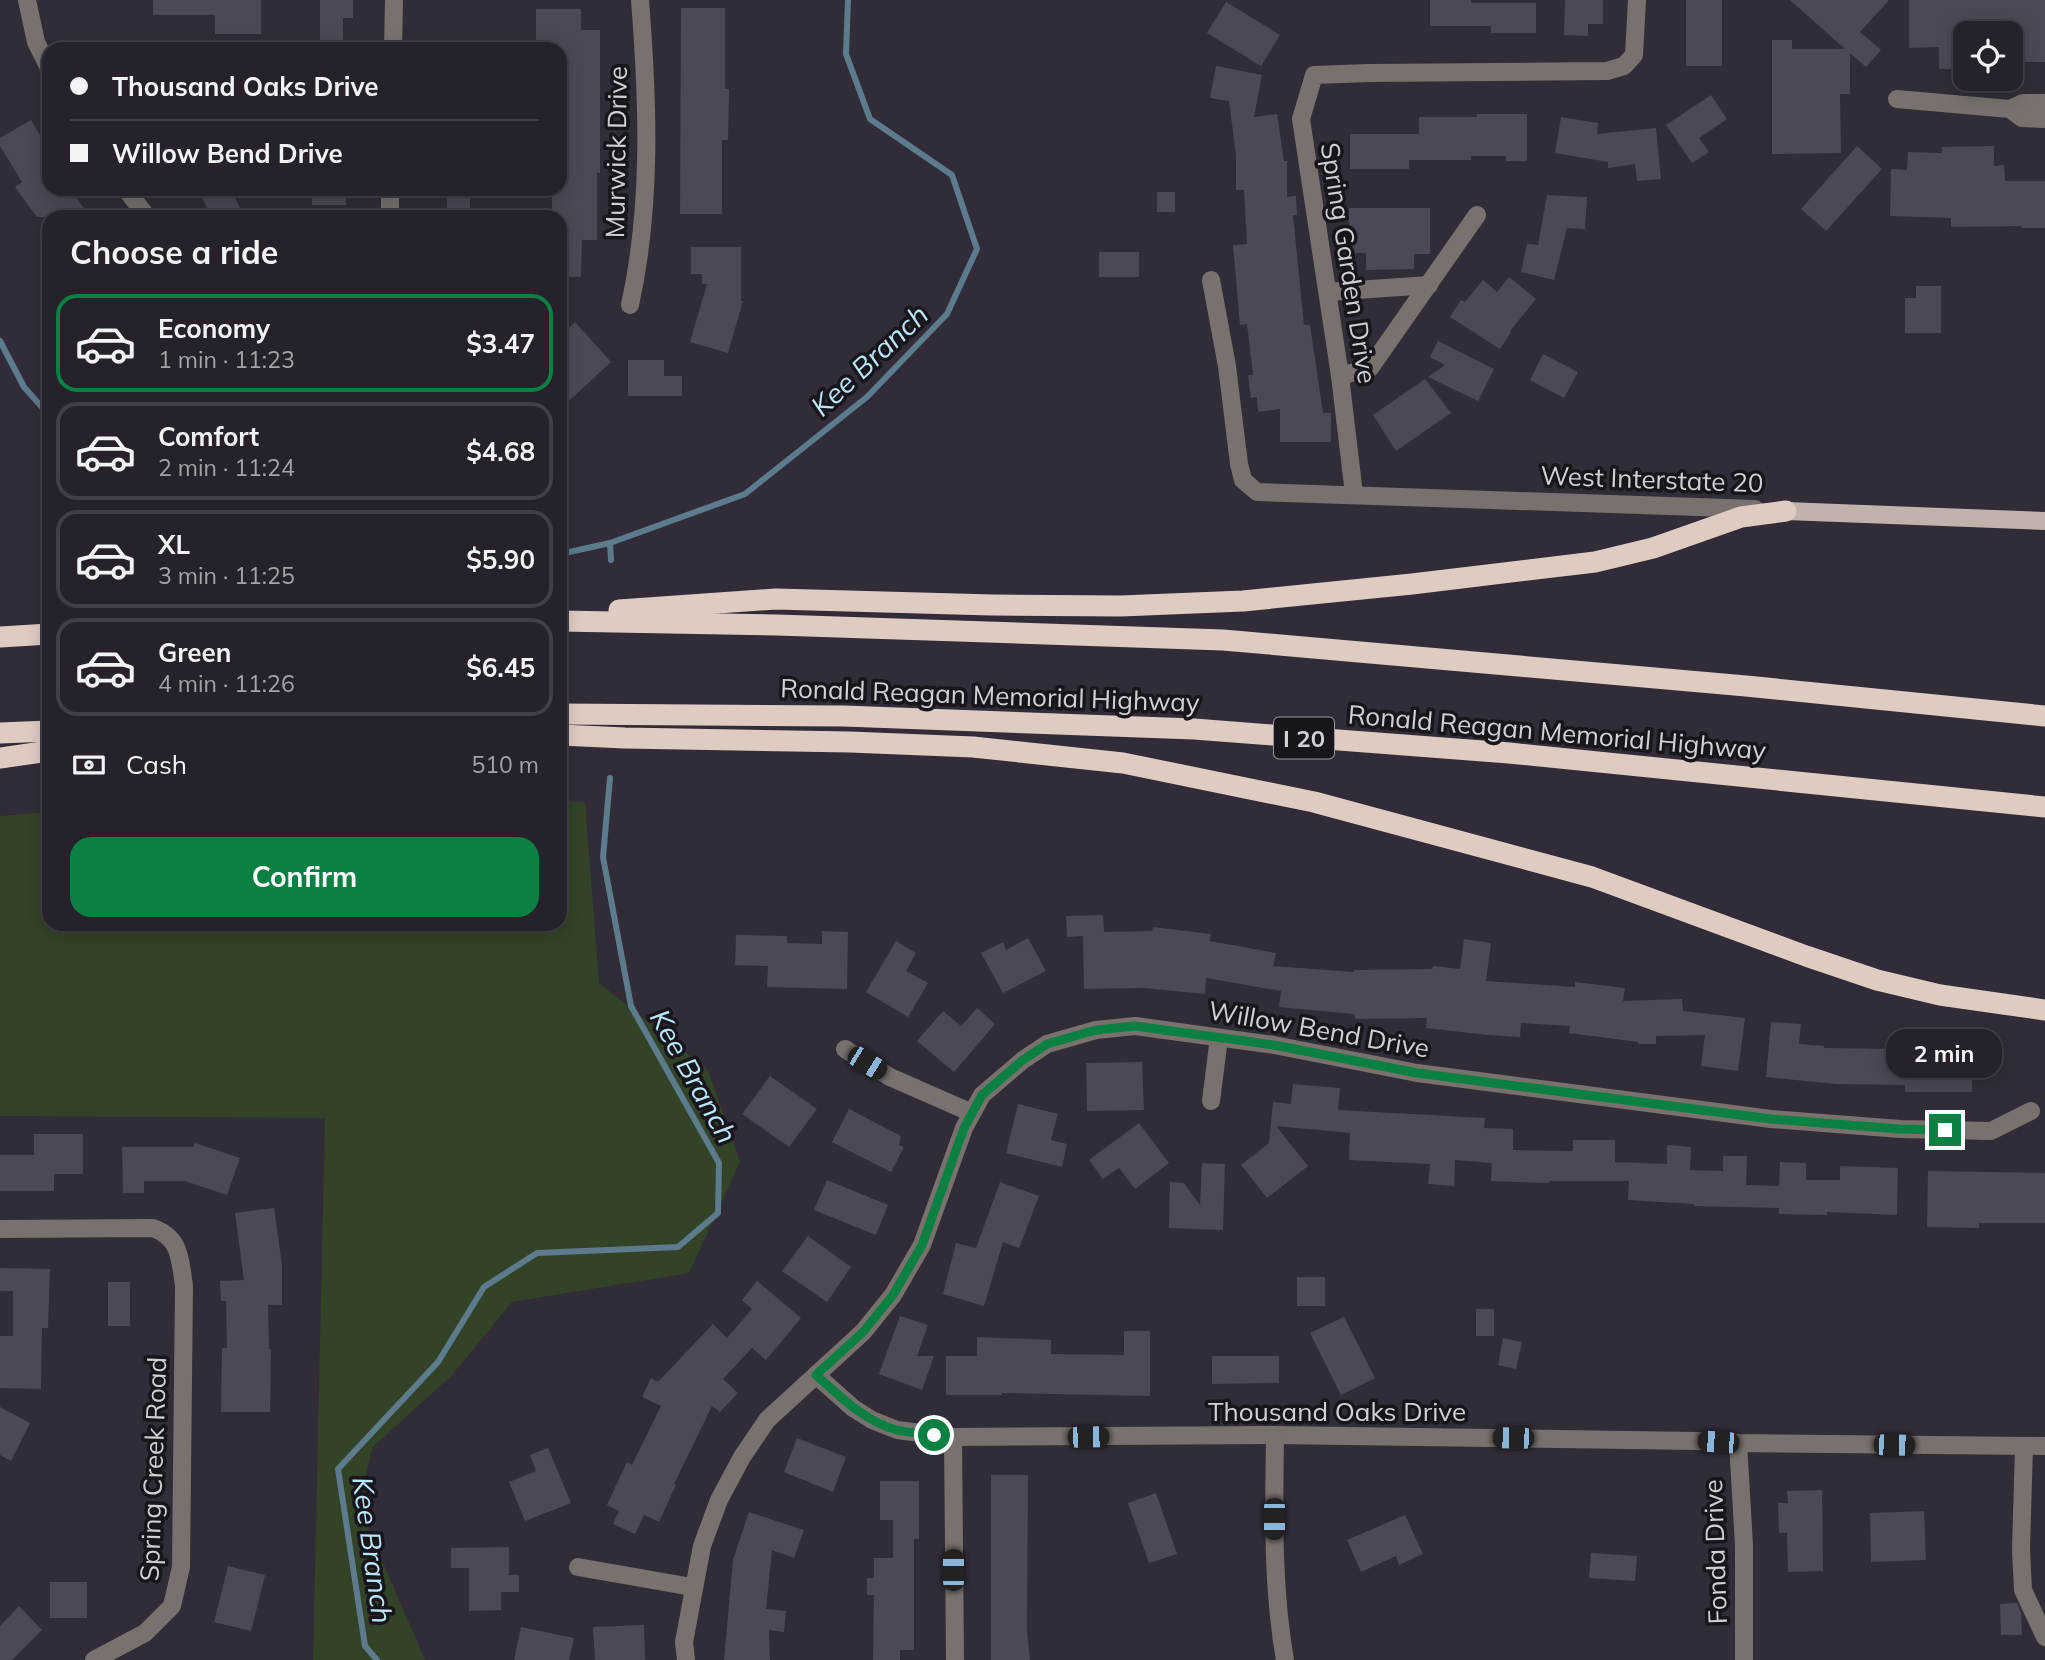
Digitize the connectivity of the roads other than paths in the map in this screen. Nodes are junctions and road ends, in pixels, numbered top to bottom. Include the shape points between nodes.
1 (27, 0) edge
2 (394, 0) edge
3 (640, 0) edge
4 (1637, 0) edge
5 (393, 42) edge
6 (42, 54) edge
7 (1897, 99) dead end
8 (2045, 103) edge
9 (2010, 109) junction
10 (2045, 119) edge
11 (1477, 215) dead end
12 (1211, 280) dead end
13 (1429, 285) junction
14 (1328, 292) junction
15 (630, 305) dead end
16 (1340, 376) junction
17 (1353, 494) junction
18 (1786, 511) junction
19 (2045, 521) edge
20 (567, 613) edge
21 (567, 621) edge
22 (42, 634) edge
23 (0, 637) edge
24 (567, 714) edge
25 (2045, 716) edge
26 (42, 731) edge
27 (0, 733) edge
28 (567, 735) edge
29 (42, 752) edge
30 (0, 758) edge
31 (2045, 807) edge
32 (2045, 1010) edge
33 (1219, 1038) junction
34 (845, 1049) dead end
35 (1211, 1101) dead end
36 (2031, 1111) dead end
37 (972, 1113) junction
38 (0, 1229) edge
39 (816, 1375) junction
40 (1275, 1435) junction
41 (953, 1437) junction
42 (1738, 1444) junction
43 (2024, 1446) junction
44 (2045, 1446) edge
45 (578, 1567) dead end
46 (692, 1587) junction
47 (2045, 1637) edge
48 (106, 1657) edge
49 (686, 1660) edge
50 (955, 1660) edge
51 (1285, 1660) edge
52 (1744, 1660) edge

1 - 6 street
2 - 5 street
3 - 15 street, Murwick Drive via 646,73 645,206
4 - 14 street, Spring Garden Drive via 1634,55 1624,66 1607,71 1314,75 1301,119
7 - 9 street
8 - 9 street via 2023,103
9 - 10 street via 2022,118
11 - 13 street
12 - 17 street, West Interstate 20 via 1243,480 1257,492
13 - 14 street
13 - 16 street via 1370,368
14 - 16 street, Spring Garden Drive
16 - 17 street, Spring Garden Drive
17 - 18 street, West Interstate 20
18 - 19 main road, West Interstate 20
18 - 20 highway via 1741,517 1653,548 1595,562 1243,601 1070,606 776,598
21 - 25 highway via 1223,640
22 - 23 highway
24 - 31 highway, Ronald Reagan Memorial Highway / I 20 via 844,716 1194,729 1509,753
26 - 27 highway
28 - 32 highway via 973,747 1123,763 1314,802 1592,877 1877,980 1940,995
29 - 30 highway
33 - 35 street
33 - 36 street, Willow Bend Drive via 1417,1073 1771,1119 1991,1131
33 - 37 street, Willow Bend Drive via 1135,1026 1096,1030 1047,1044 982,1095
34 - 37 street via 890,1077
37 - 39 street, Willow Bend Drive via 922,1245 893,1295 863,1332
38 - 48 street, Spring Creek Road via 153,1228 167,1232 179,1253 184,1286 181,1567 172,1606 145,1633
39 - 41 street, Thousand Oaks Drive via 872,1420 897,1430
39 - 46 street, Willow Bend Drive via 767,1420 742,1457 719,1500
40 - 41 street, Thousand Oaks Drive
40 - 42 street, Thousand Oaks Drive
40 - 51 street via 1274,1547
41 - 50 street
42 - 43 street, Thousand Oaks Drive
42 - 52 street, Fonda Drive
43 - 44 street, Thousand Oaks Drive
43 - 47 street via 2023,1590
45 - 46 street
46 - 49 street, Willow Bend Drive

